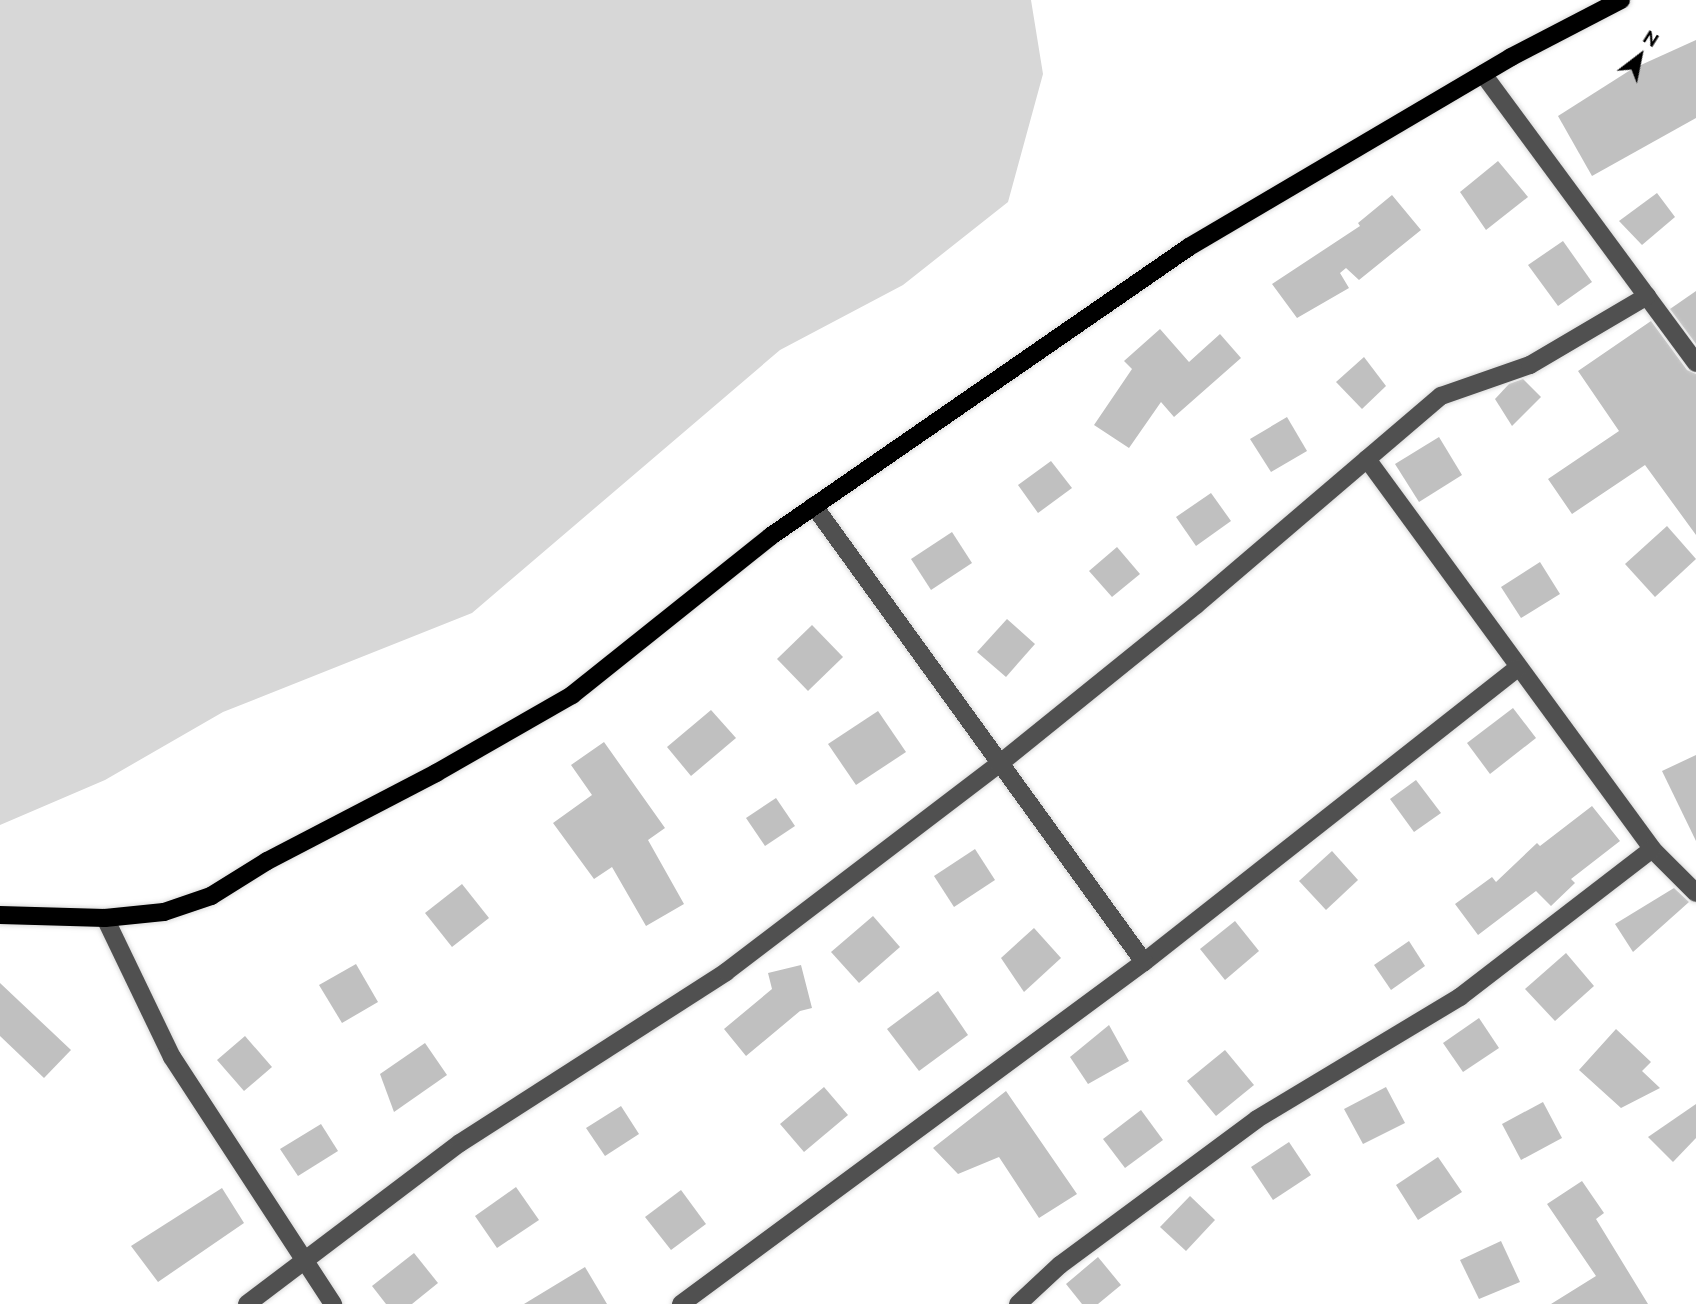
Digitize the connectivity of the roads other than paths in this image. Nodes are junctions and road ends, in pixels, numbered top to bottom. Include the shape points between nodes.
1 (1621, 0) edge
2 (1483, 74) junction
3 (1647, 296) junction
4 (1696, 363) edge
5 (1367, 459) junction
6 (814, 506) junction
7 (1517, 668) junction
8 (999, 764) junction
9 (1652, 849) junction
10 (1696, 893) edge
11 (0, 915) edge
12 (105, 918) junction
13 (1144, 962) junction
14 (304, 1264) junction
15 (247, 1304) edge
16 (333, 1304) edge
17 (681, 1304) edge
18 (1018, 1304) edge

1 - 2 main road
2 - 3 street
2 - 6 main road via 1189,247
3 - 4 street
3 - 5 street via 1530,365 1441,396
5 - 7 street
5 - 8 street
6 - 8 street
6 - 12 main road via 572,695 436,773 267,860 211,896 164,912
7 - 9 street
7 - 13 street
8 - 13 street
8 - 14 street via 726,972 460,1143
9 - 10 street
9 - 18 street via 1460,997 1257,1119 1060,1265
11 - 12 main road
12 - 14 street via 172,1056
13 - 17 street
14 - 15 street
14 - 16 street

